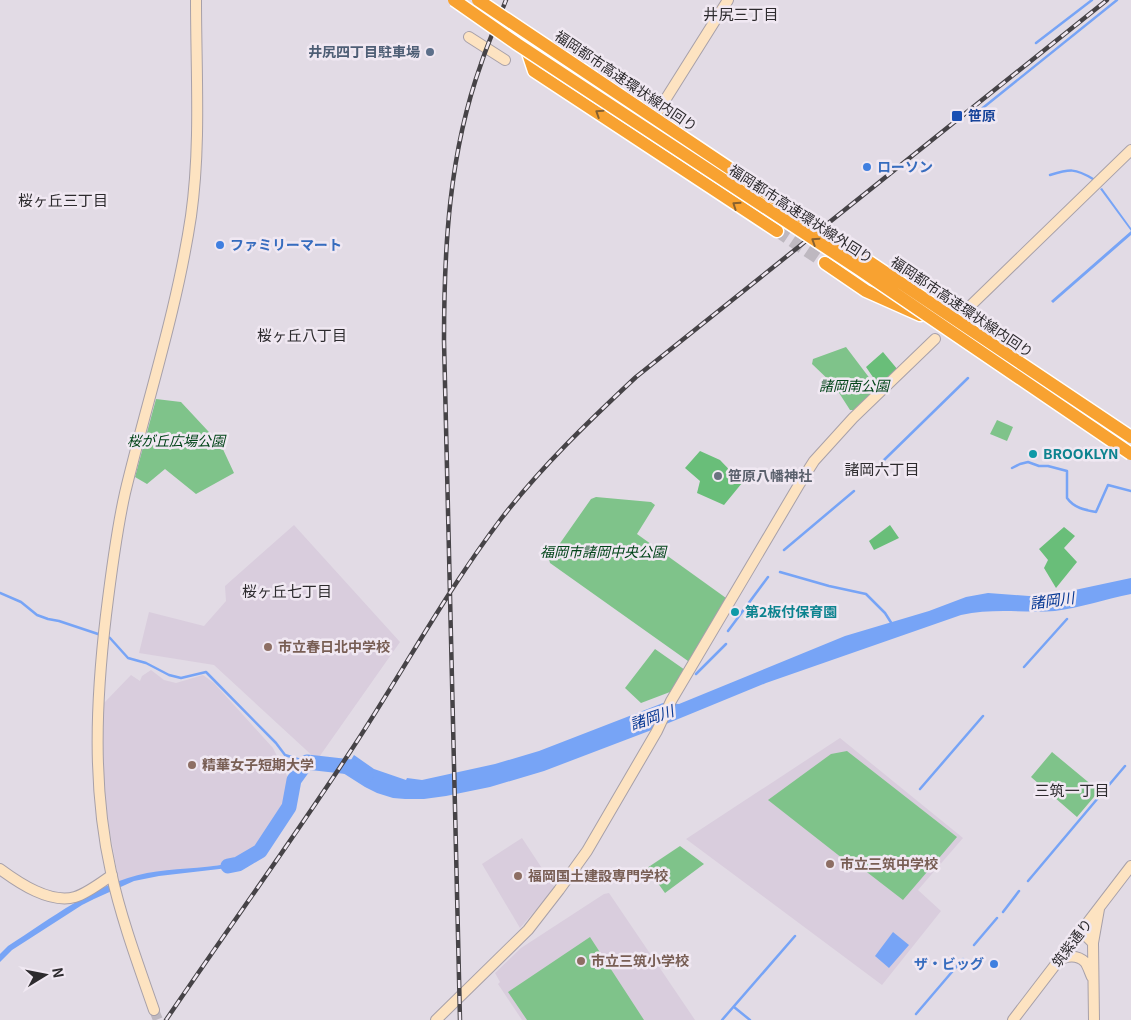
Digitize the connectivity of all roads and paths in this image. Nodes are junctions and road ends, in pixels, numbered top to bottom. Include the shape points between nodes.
1 (196, 0) edge
2 (450, 0) edge
3 (454, 0) edge
4 (477, 0) edge
5 (728, 0) edge
6 (469, 37) dead end
7 (505, 60) dead end
8 (649, 126) junction
9 (1131, 150) edge
10 (793, 209) dead end
11 (780, 227) tunnel mouth
12 (840, 240) dead end
13 (828, 259) tunnel mouth
14 (965, 311) dead end
15 (935, 339) dead end
16 (1131, 436) edge
17 (1131, 456) edge
18 (1131, 866) edge
19 (0, 869) edge
20 (112, 875) junction
21 (1099, 908) junction
22 (1080, 931) junction
23 (1094, 943) junction
24 (1056, 964) junction
25 (1094, 983) junction
26 (154, 1010) tunnel mouth
27 (436, 1020) edge
28 (1013, 1020) edge
29 (1094, 1020) edge

1 - 20 street via 196,161 191,217 182,271 125,495 110,580 98,680 99,792
8 -> 2 highway via 534,71 527,50
17 -> 3 highway, 福岡都市高速環状線外回り, bridge via 859,269
4 - 8 highway via 571,62 588,67
4 - 16 highway, 福岡都市高速環状線内回り, bridge
5 - 8 street
6 - 7 street
8 - 10 highway via 676,128 683,141 748,178
11 -> 8 highway
9 - 14 street
12 - 16 highway via 1080,398
13 - 17 highway via 866,291 925,317
15 - 27 street via 853,418 814,461 587,851 514,945
18 - 21 street, 筑紫通り
19 - 20 street via 37,892 58,897 75,897
20 - 26 street
21 - 22 street, 筑紫通り
21 - 23 street
22 - 23 street
22 - 24 street, 筑紫通り
23 - 25 street
24 - 25 street via 1062,958 1076,957 1085,962
24 - 28 street, 筑紫通り
25 - 29 street

